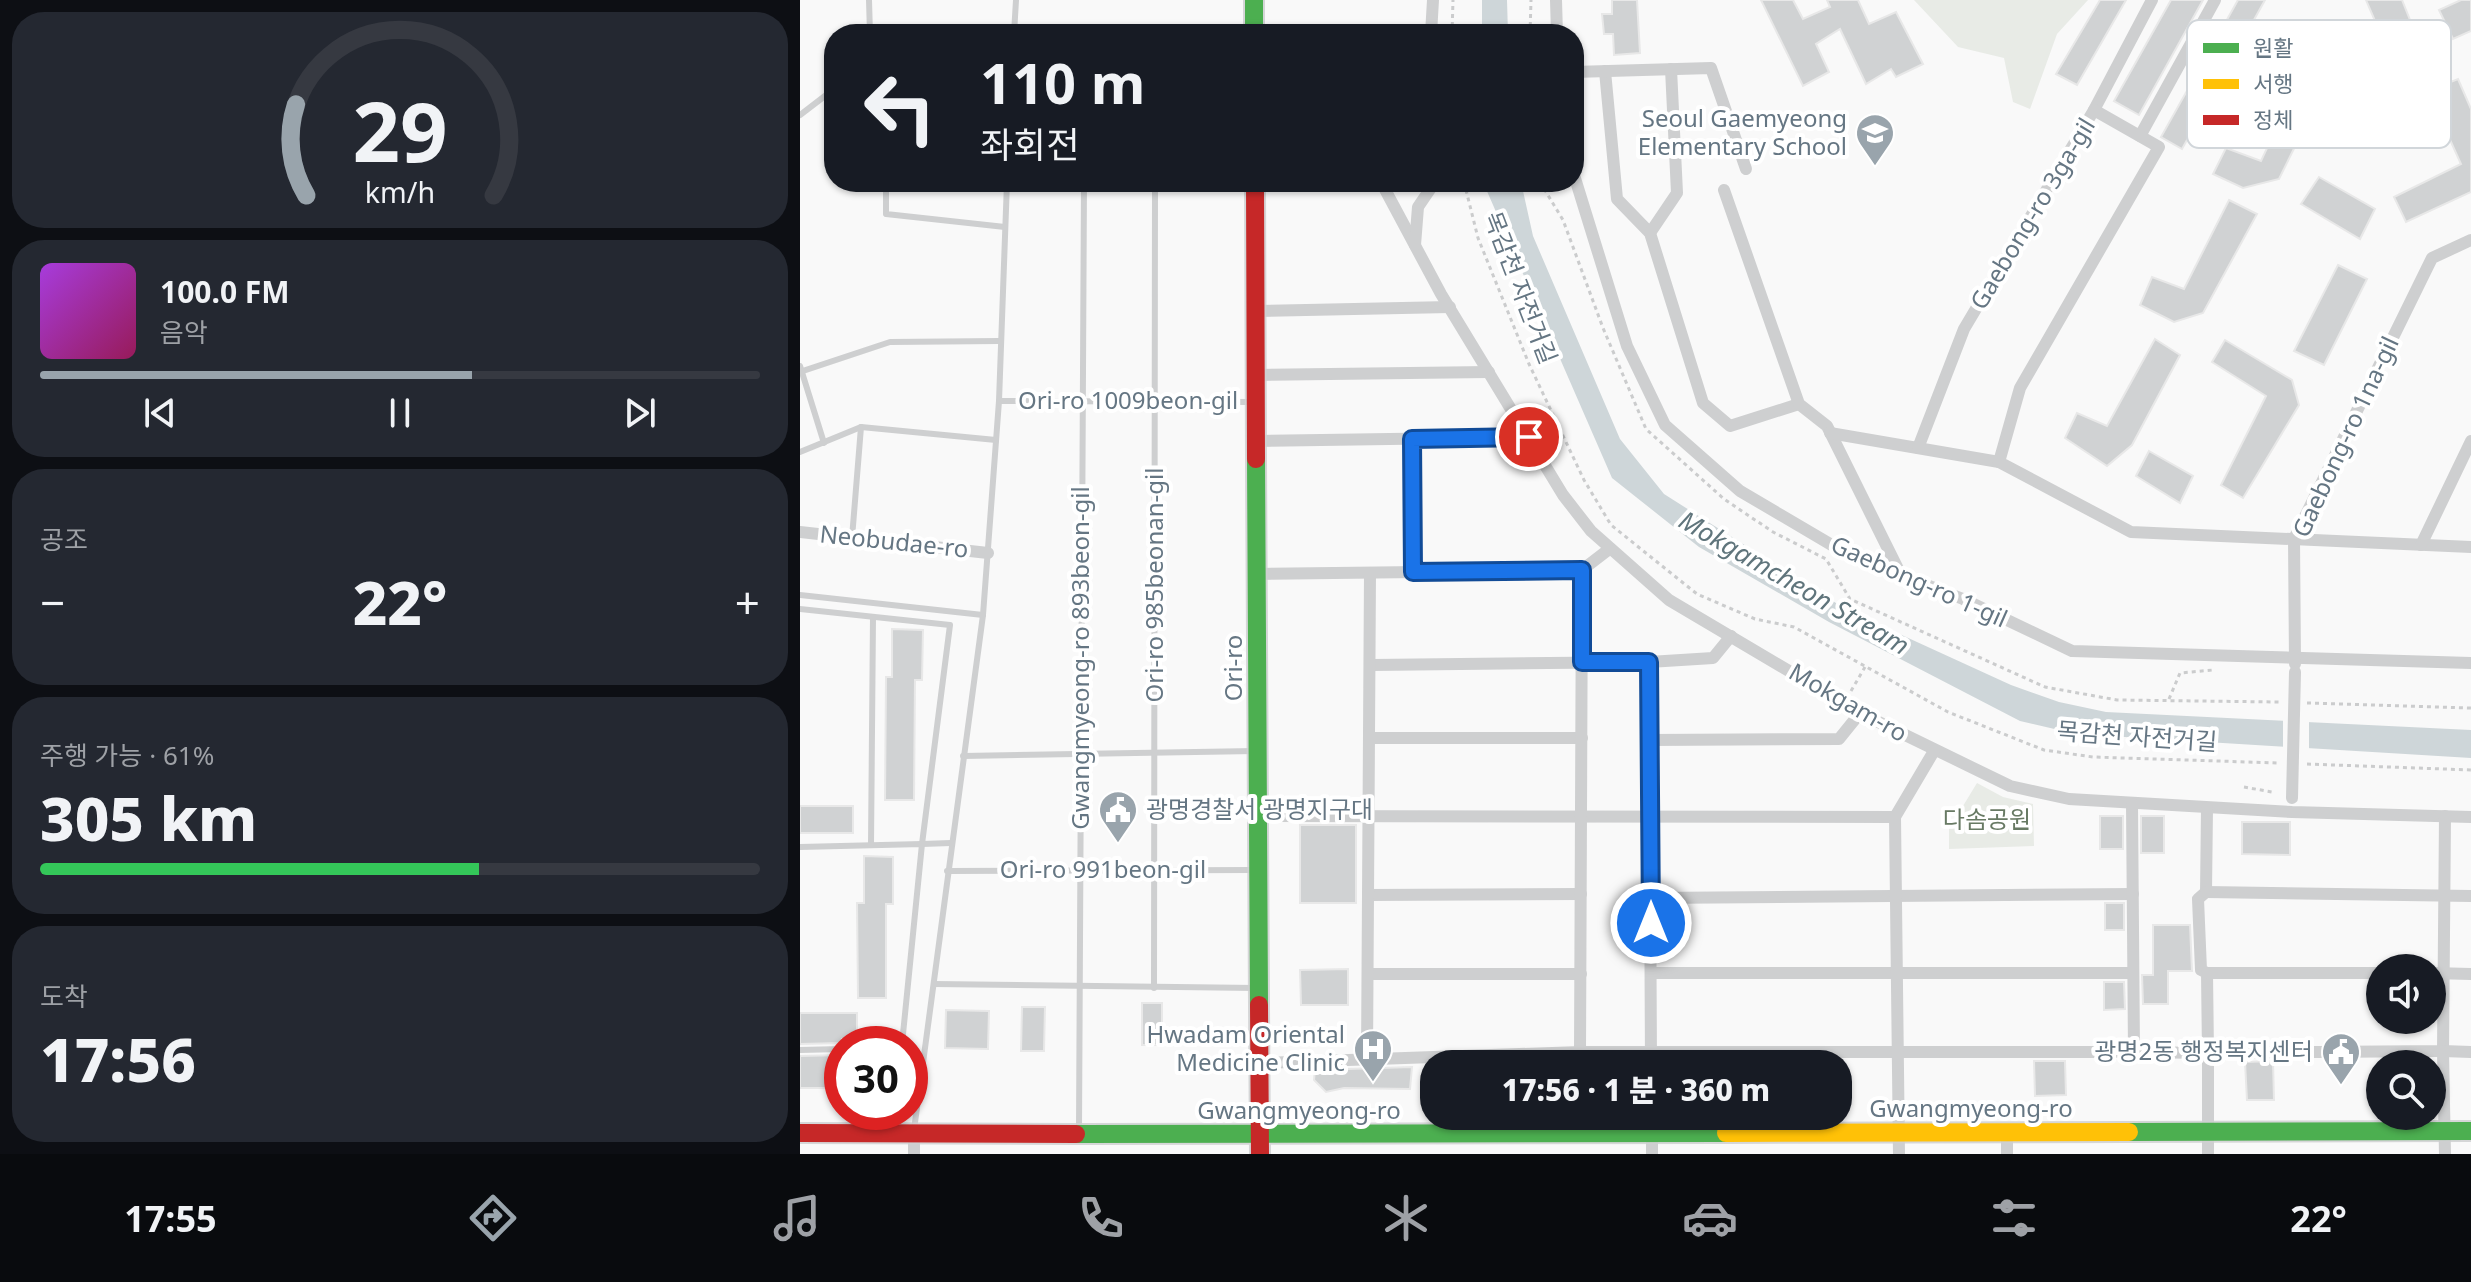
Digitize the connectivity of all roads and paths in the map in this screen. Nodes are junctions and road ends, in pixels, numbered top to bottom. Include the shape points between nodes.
1 (869, 0) edge
2 (1016, 0) edge
3 (1254, 0) edge
4 (1433, 0) edge
5 (1453, 0) edge
6 (1531, 0) edge
7 (1556, 0) edge
8 (2152, 0) edge
9 (2215, 0) edge
10 (2204, 20) edge
11 (870, 24) edge
12 (1015, 24) edge
13 (1254, 24) edge
14 (1432, 24) edge
15 (1452, 24) edge
16 (1530, 24) edge
17 (1557, 24) edge
18 (2187, 51) edge
19 (1671, 69) junction
20 (1605, 71) junction
21 (1584, 72) edge
22 (824, 97) edge
23 (2094, 110) junction
24 (800, 115) edge
25 (2140, 136) junction
26 (1746, 169) dead end
27 (1724, 190) dead end
28 (886, 192) edge
29 (1007, 192) edge
30 (1084, 192) edge
31 (1155, 192) edge
32 (1255, 192) edge
33 (1386, 192) edge
34 (1428, 192) edge
35 (1466, 192) edge
36 (1546, 192) edge
37 (1579, 192) edge
38 (1005, 227) junction
39 (1650, 233) junction
40 (2471, 240) edge
41 (1415, 246) junction
42 (1450, 307) junction
43 (1256, 311) junction
44 (999, 341) junction
45 (801, 370) edge
46 (1489, 372) junction
47 (1256, 375) junction
48 (999, 401) junction
49 (1082, 402) junction
50 (1155, 402) junction
51 (1256, 402) junction
52 (1799, 404) junction
53 (861, 427) junction
54 (1830, 433) junction
55 (1529, 437) junction
56 (1412, 439) junction
57 (996, 440) junction
58 (1257, 441) junction
59 (2471, 441) edge
60 (824, 443) junction
61 (1918, 448) junction
62 (800, 452) edge
63 (1999, 462) junction
64 (800, 532) edge
65 (852, 538) junction
66 (2294, 539) junction
67 (2421, 545) junction
68 (2471, 547) edge
69 (1608, 550) junction
70 (988, 553) junction
71 (1582, 570) junction
72 (1413, 572) junction
73 (1370, 573) junction
74 (1257, 574) junction
75 (1901, 575) junction
76 (800, 595) edge
77 (800, 609) edge
78 (983, 615) junction
79 (873, 617) junction
80 (1731, 636) junction
81 (2295, 657) junction
82 (1582, 662) junction
83 (1649, 662) junction
84 (2471, 663) edge
85 (1372, 665) junction
86 (1865, 667) junction
87 (2224, 669) dead end
88 (2168, 700) junction
89 (1844, 702) junction
90 (2287, 702) dead end
91 (2302, 702) dead end
92 (2471, 708) edge
93 (1860, 713) junction
94 (1369, 738) junction
95 (1582, 738) junction
96 (1650, 740) junction
97 (1258, 751) junction
98 (1934, 751) junction
99 (1155, 752) junction
100 (1081, 753) junction
101 (963, 756) junction
102 (2291, 763) dead end
103 (2306, 764) dead end
104 (2471, 770) edge
105 (2244, 787) dead end
106 (2272, 792) dead end
107 (2132, 804) junction
108 (2207, 808) junction
109 (2292, 812) junction
110 (1258, 816) junction
111 (2445, 816) junction
112 (1369, 817) junction
113 (1895, 817) junction
114 (2471, 817) edge
115 (1581, 818) junction
116 (1650, 819) junction
117 (951, 843) junction
118 (922, 844) junction
119 (871, 845) junction
120 (800, 847) edge
121 (1080, 870) junction
122 (1154, 870) junction
123 (1259, 870) junction
124 (947, 871) junction
125 (2206, 892) junction
126 (1581, 894) junction
127 (2133, 894) junction
128 (1368, 895) junction
129 (2444, 896) junction
130 (2471, 896) edge
131 (1650, 898) junction
132 (1896, 898) junction
133 (2439, 954) edge
134 (1651, 973) junction
135 (2133, 973) junction
136 (2207, 973) junction
137 (2366, 973) edge
138 (2446, 973) edge
139 (1368, 974) junction
140 (1581, 974) junction
141 (1897, 974) junction
142 (2471, 974) edge
143 (934, 984) junction
144 (1080, 987) junction
145 (1154, 988) junction
146 (1259, 988) junction
147 (904, 1026) edge
148 (824, 1049) edge
149 (800, 1050) edge
150 (1580, 1050) edge
151 (1651, 1050) edge
152 (2446, 1051) edge
153 (2134, 1052) junction
154 (2366, 1052) edge
155 (2471, 1052) edge
156 (2208, 1053) junction
157 (1898, 1054) junction
158 (1852, 1055) edge
159 (1420, 1057) edge
160 (1367, 1058) junction
161 (1260, 1063) junction
162 (1549, 1130) edge
163 (1652, 1130) edge
164 (1806, 1130) edge
165 (2445, 1131) junction
166 (2471, 1131) edge
167 (2208, 1132) junction
168 (800, 1133) edge
169 (914, 1133) junction
170 (1899, 1133) junction
171 (2007, 1133) junction
172 (1079, 1134) junction
173 (1260, 1144) edge
174 (914, 1154) edge
175 (1652, 1154) edge
176 (1899, 1154) edge
177 (2007, 1154) edge
178 (2208, 1154) edge
179 (2445, 1154) edge

1 - 11 lane
2 - 12 lane
3 - 13 main road
4 - 14 street
5 - 15 path
6 - 16 path
7 - 17 street
8 - 23 street
9 - 10 street
18 - 25 street
19 - 20 street
19 - 26 street via 1711,68
19 - 39 street via 1677,193
20 - 21 street
20 - 39 street via 1617,199
22 - 24 lane
23 - 25 street, Gaebong-ro 3ga-gil
23 - 61 street, Gaebong-ro 3ga-gil via 1964,329
25 - 63 street via 2159,147 2020,388
27 - 52 street
28 - 38 lane via 886,214
29 - 38 lane
30 - 49 lane, Gwangmyeong-ro 893beon-gil
31 - 50 lane, Ori-ro 985beonan-gil
32 - 43 main road, Ori-ro
33 - 41 street, Mokgam-ro
34 - 41 street via 1418,207
35 - 86 path, 목감천 자전거길 via 1478,238 1529,364 1611,525 1697,594 1755,619 1794,627
36 - 88 path, 목감천 자전거길 via 1563,220 1646,429 1724,499 1826,559 1850,599 2045,687 2117,700
37 - 75 street, Gaebong-ro 1-gil via 1627,346 1665,425 1740,491 1847,554
38 - 44 lane
39 - 52 street via 1703,403 1730,426
40 - 66 street, Gaebong-ro 1na-gil via 2432,258
41 - 42 street, Mokgam-ro
42 - 43 street
42 - 46 street, Mokgam-ro
43 - 47 main road, Ori-ro
44 - 45 lane via 890,342
44 - 48 lane
45 - 60 lane
46 - 47 street
46 - 55 street, Mokgam-ro
47 - 51 main road, Ori-ro
48 - 49 lane, Ori-ro 1009beon-gil
48 - 57 lane
49 - 50 lane, Ori-ro 1009beon-gil
49 - 100 lane, Gwangmyeong-ro 893beon-gil
50 - 51 lane, Ori-ro 1009beon-gil
50 - 99 lane, Ori-ro 985beonan-gil
51 - 58 main road, Ori-ro
52 - 54 street
53 - 57 lane
53 - 60 lane
53 - 65 lane
54 - 61 street
54 - 75 street
55 - 56 street
55 - 69 street, Mokgam-ro via 1563,495
56 - 58 street
56 - 72 street
57 - 70 lane
58 - 74 main road, Ori-ro
59 - 67 street
60 - 62 lane
61 - 63 street
63 - 66 street via 2131,532
64 - 65 street, Neobudae-ro
65 - 70 street, Neobudae-ro
66 - 67 street
66 - 81 street, Gaebong-ro 1na-gil
67 - 68 street
69 - 71 street
69 - 80 street, Mokgam-ro via 1669,600
70 - 78 lane
71 - 72 street
71 - 82 street
72 - 73 street
73 - 74 street
73 - 85 street
74 - 97 main road, Ori-ro
75 - 81 street, Gaebong-ro 1-gil via 2072,651
76 - 78 lane
77 - 79 lane
78 - 101 lane
79 - 118 lane via 950,625
79 - 119 lane
80 - 83 street via 1713,658
80 - 89 street, Mokgam-ro
81 - 84 street, Gaebong-ro 1-gil
81 - 109 street, Gaebong-ro 1na-gil, bridge
82 - 83 street
82 - 85 street
82 - 95 street
83 - 96 street
85 - 94 street
86 - 89 path
86 - 102 path, 목감천 자전거길 via 1948,712 2044,750 2093,757
87 - 88 path via 2180,673
88 - 90 path, 목감천 자전거길
89 - 93 street, Mokgam-ro
91 - 92 path
93 - 96 street via 1839,739
93 - 98 street, Mokgam-ro
94 - 95 street
94 - 112 street
95 - 115 street
96 - 116 street
97 - 99 lane
97 - 110 main road, Ori-ro
98 - 107 street, Mokgam-ro via 2010,786 2069,799
98 - 113 street
99 - 100 lane
99 - 122 lane, Ori-ro 985beonan-gil
100 - 101 lane
100 - 121 lane, Gwangmyeong-ro 893beon-gil
101 - 117 lane
103 - 104 path
105 - 106 path
107 - 108 street, Mokgam-ro
107 - 127 street
108 - 109 street, Mokgam-ro
108 - 125 street
109 - 111 street, Mokgam-ro
110 - 112 street
110 - 123 main road, Ori-ro
111 - 114 street, Mokgam-ro
111 - 129 street
112 - 115 street
112 - 128 street
113 - 116 street
113 - 132 street
115 - 116 street
115 - 126 street
116 - 131 street
117 - 118 lane
117 - 124 lane
118 - 119 lane
118 - 147 lane
119 - 120 lane
121 - 122 lane, Ori-ro 991beon-gil
121 - 124 lane, Ori-ro 991beon-gil
121 - 144 lane, Gwangmyeong-ro 893beon-gil
122 - 123 lane, Ori-ro 991beon-gil
122 - 145 lane, Ori-ro 985beonan-gil
123 - 146 main road, Ori-ro
124 - 143 lane
125 - 129 street
125 - 136 street via 2198,899 2201,970
126 - 128 street
126 - 140 street
127 - 132 street
127 - 135 street
128 - 139 street
129 - 130 street
129 - 133 street
131 - 132 street
131 - 134 street
132 - 141 street
134 - 141 street
134 - 151 street
135 - 141 street
135 - 153 street
136 - 137 street
136 - 156 street
138 - 142 street
139 - 140 street
139 - 160 street
140 - 150 street
141 - 157 street
143 - 144 lane
143 - 169 lane
144 - 145 lane
144 - 172 lane, Gwangmyeong-ro 893beon-gil
145 - 146 lane
146 - 161 main road, Ori-ro
148 - 149 lane
152 - 155 street
153 - 156 street
153 - 157 street
154 - 156 street
156 - 167 street
157 - 158 street
157 - 170 street
159 - 160 street
160 - 161 street
161 - 173 main road, Ori-ro
162 - 173 main road, Gwangmyeong-ro
163 - 175 street
164 - 170 main road, Gwangmyeong-ro
165 - 166 main road, Gwangmyeong-ro
165 - 167 main road, Gwangmyeong-ro
165 - 179 street
167 - 171 main road, Gwangmyeong-ro
167 - 178 street
168 - 169 main road, Gwangmyeong-ro
169 - 172 main road, Gwangmyeong-ro
169 - 174 street
170 - 171 main road, Gwangmyeong-ro
170 - 176 street
171 - 177 street
172 - 173 main road, Gwangmyeong-ro

